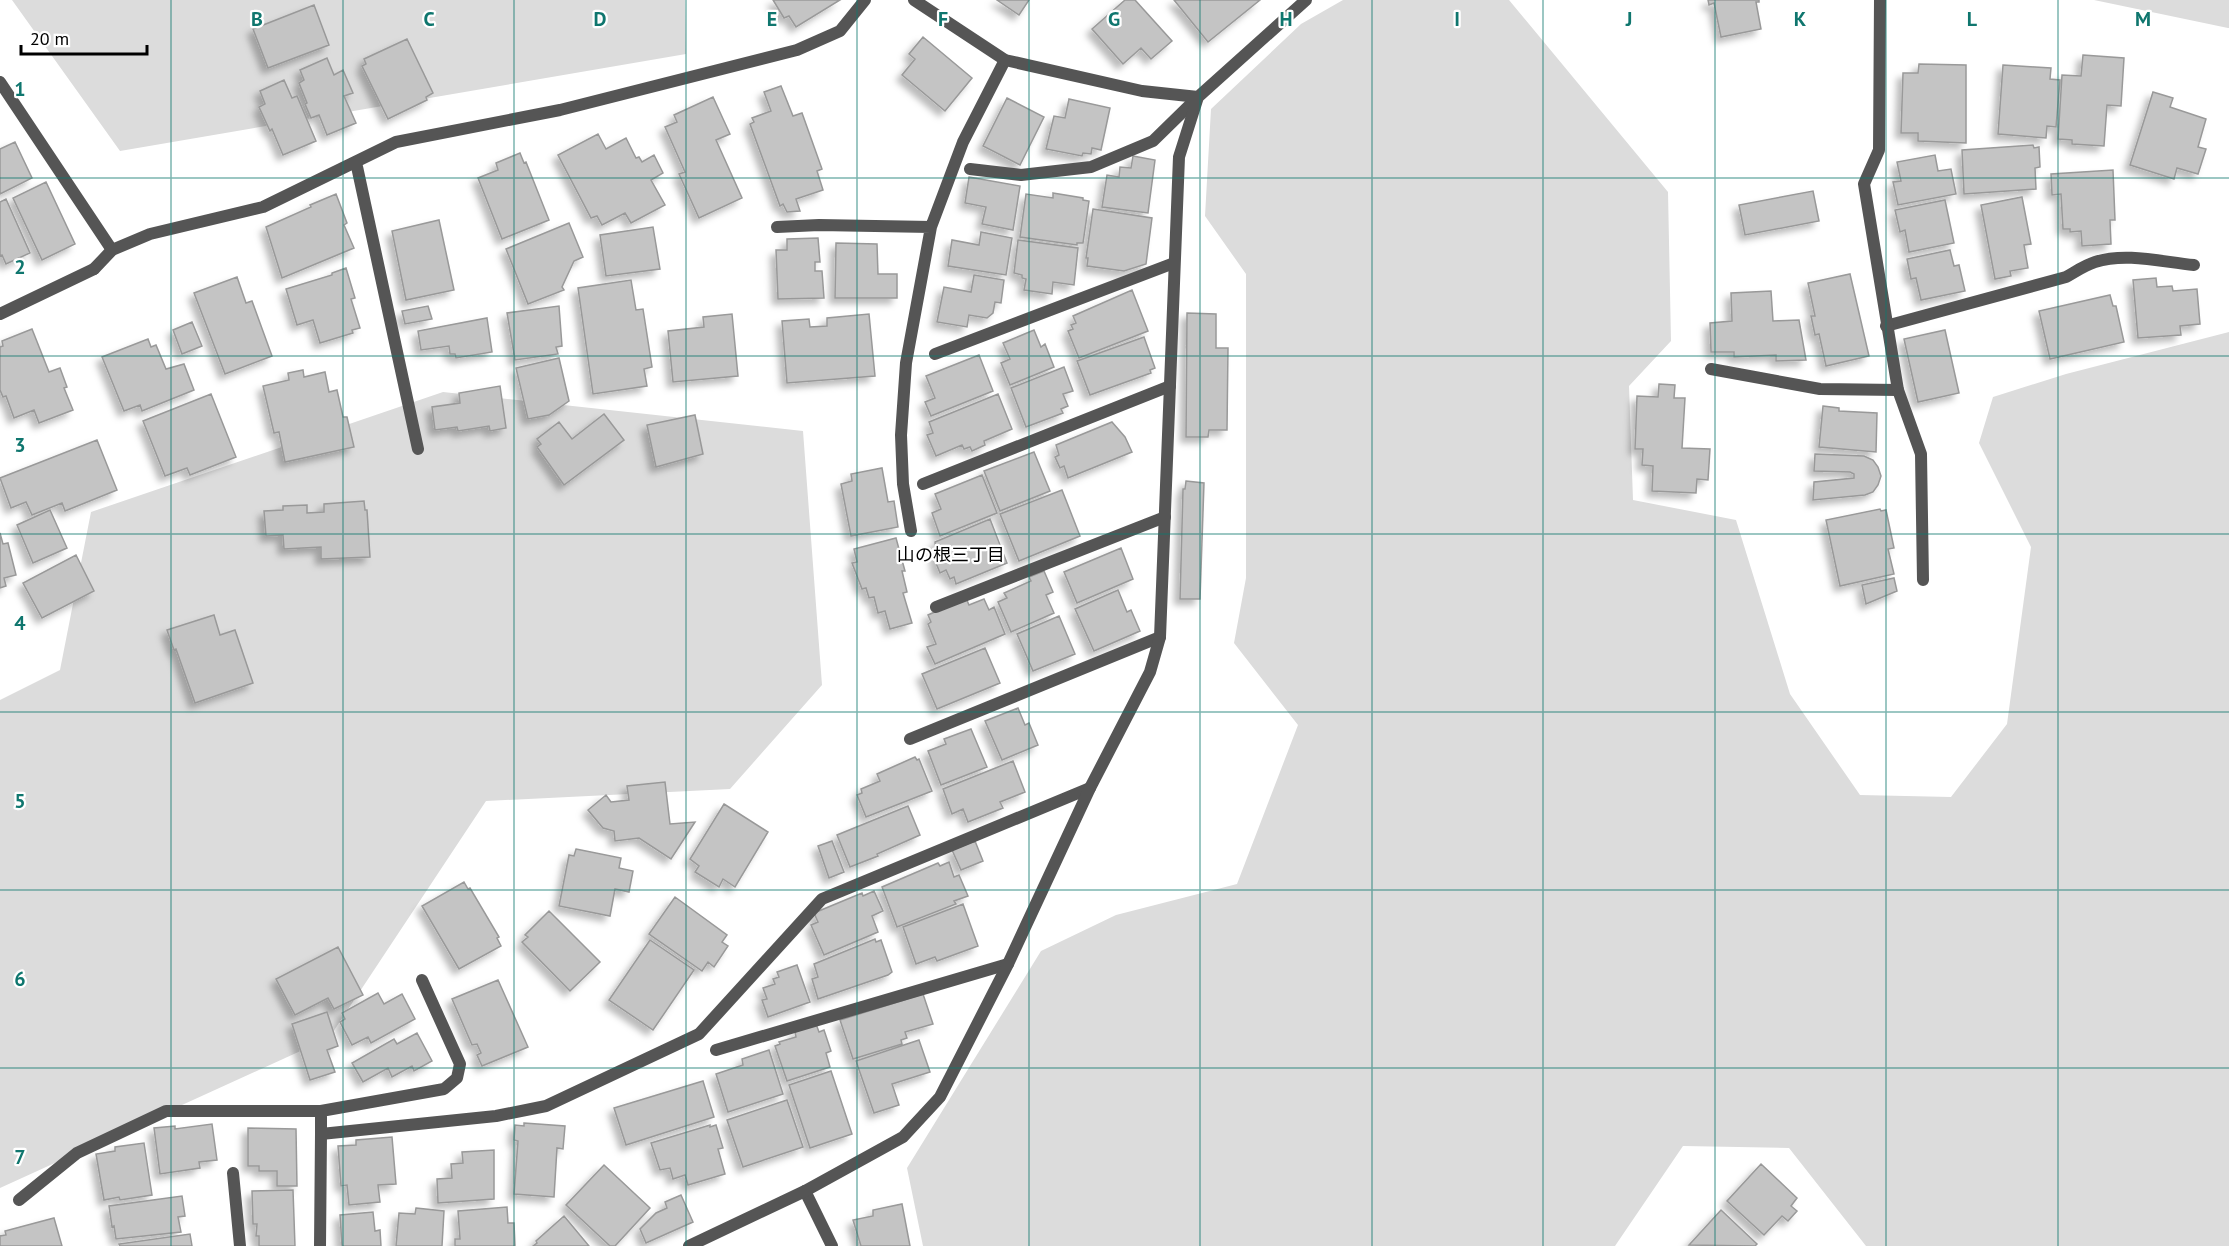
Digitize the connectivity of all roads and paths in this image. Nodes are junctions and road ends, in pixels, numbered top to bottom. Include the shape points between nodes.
1 (865, 0) edge
2 (914, 0) edge
3 (1306, 0) edge
4 (1880, 0) edge
5 (1005, 60) junction
6 (0, 82) edge
7 (1198, 97) junction
8 (356, 162) junction
9 (970, 169) dead end
10 (777, 227) dead end
11 (931, 227) junction
12 (112, 250) junction
13 (1174, 263) junction
14 (2194, 265) dead end
15 (0, 314) edge
16 (1886, 326) junction
17 (935, 354) dead end
18 (1711, 369) dead end
19 (1170, 386) junction
20 (1898, 390) junction
21 (418, 449) dead end
22 (923, 484) dead end
23 (1165, 517) junction
24 (910, 531) dead end
25 (1923, 580) dead end
26 (936, 606) dead end
27 (1160, 637) junction
28 (910, 739) dead end
29 (1090, 788) junction
30 (1008, 964) junction
31 (422, 980) dead end
32 (716, 1050) dead end
33 (321, 1111) junction
34 (321, 1134) junction
35 (233, 1173) dead end
36 (805, 1191) junction
37 (19, 1200) dead end
38 (240, 1246) edge
39 (320, 1246) edge
40 (689, 1246) edge
41 (832, 1246) edge

1 - 8 street via 840,31 797,50 560,110 396,142
2 - 5 street
3 - 7 street
4 - 16 street via 1879,150 1864,184
5 - 7 street via 1142,91
5 - 11 street via 963,142
6 - 12 street
7 - 9 street via 1153,141 1091,167 1021,175
7 - 13 street via 1179,157
8 - 12 street via 263,207 150,234
8 - 21 street
10 - 11 street
11 - 24 street via 906,363 903,484
12 - 15 street via 94,269
13 - 17 street
13 - 19 street
14 - 16 street via 2110,258 2092,262 2066,277
16 - 20 street
18 - 20 street via 1820,389
19 - 22 street
19 - 23 street
20 - 25 street via 1921,454
23 - 26 street
23 - 27 street
27 - 28 street
27 - 29 street via 1150,672
29 - 30 street
29 - 34 street via 822,899 699,1034 546,1106 496,1116
30 - 32 street
30 - 36 street via 940,1097 903,1137
31 - 33 street via 460,1064 457,1078 444,1089
33 - 34 street
33 - 37 street via 166,1112 77,1153
34 - 39 street
35 - 38 street
36 - 40 street
36 - 41 street

